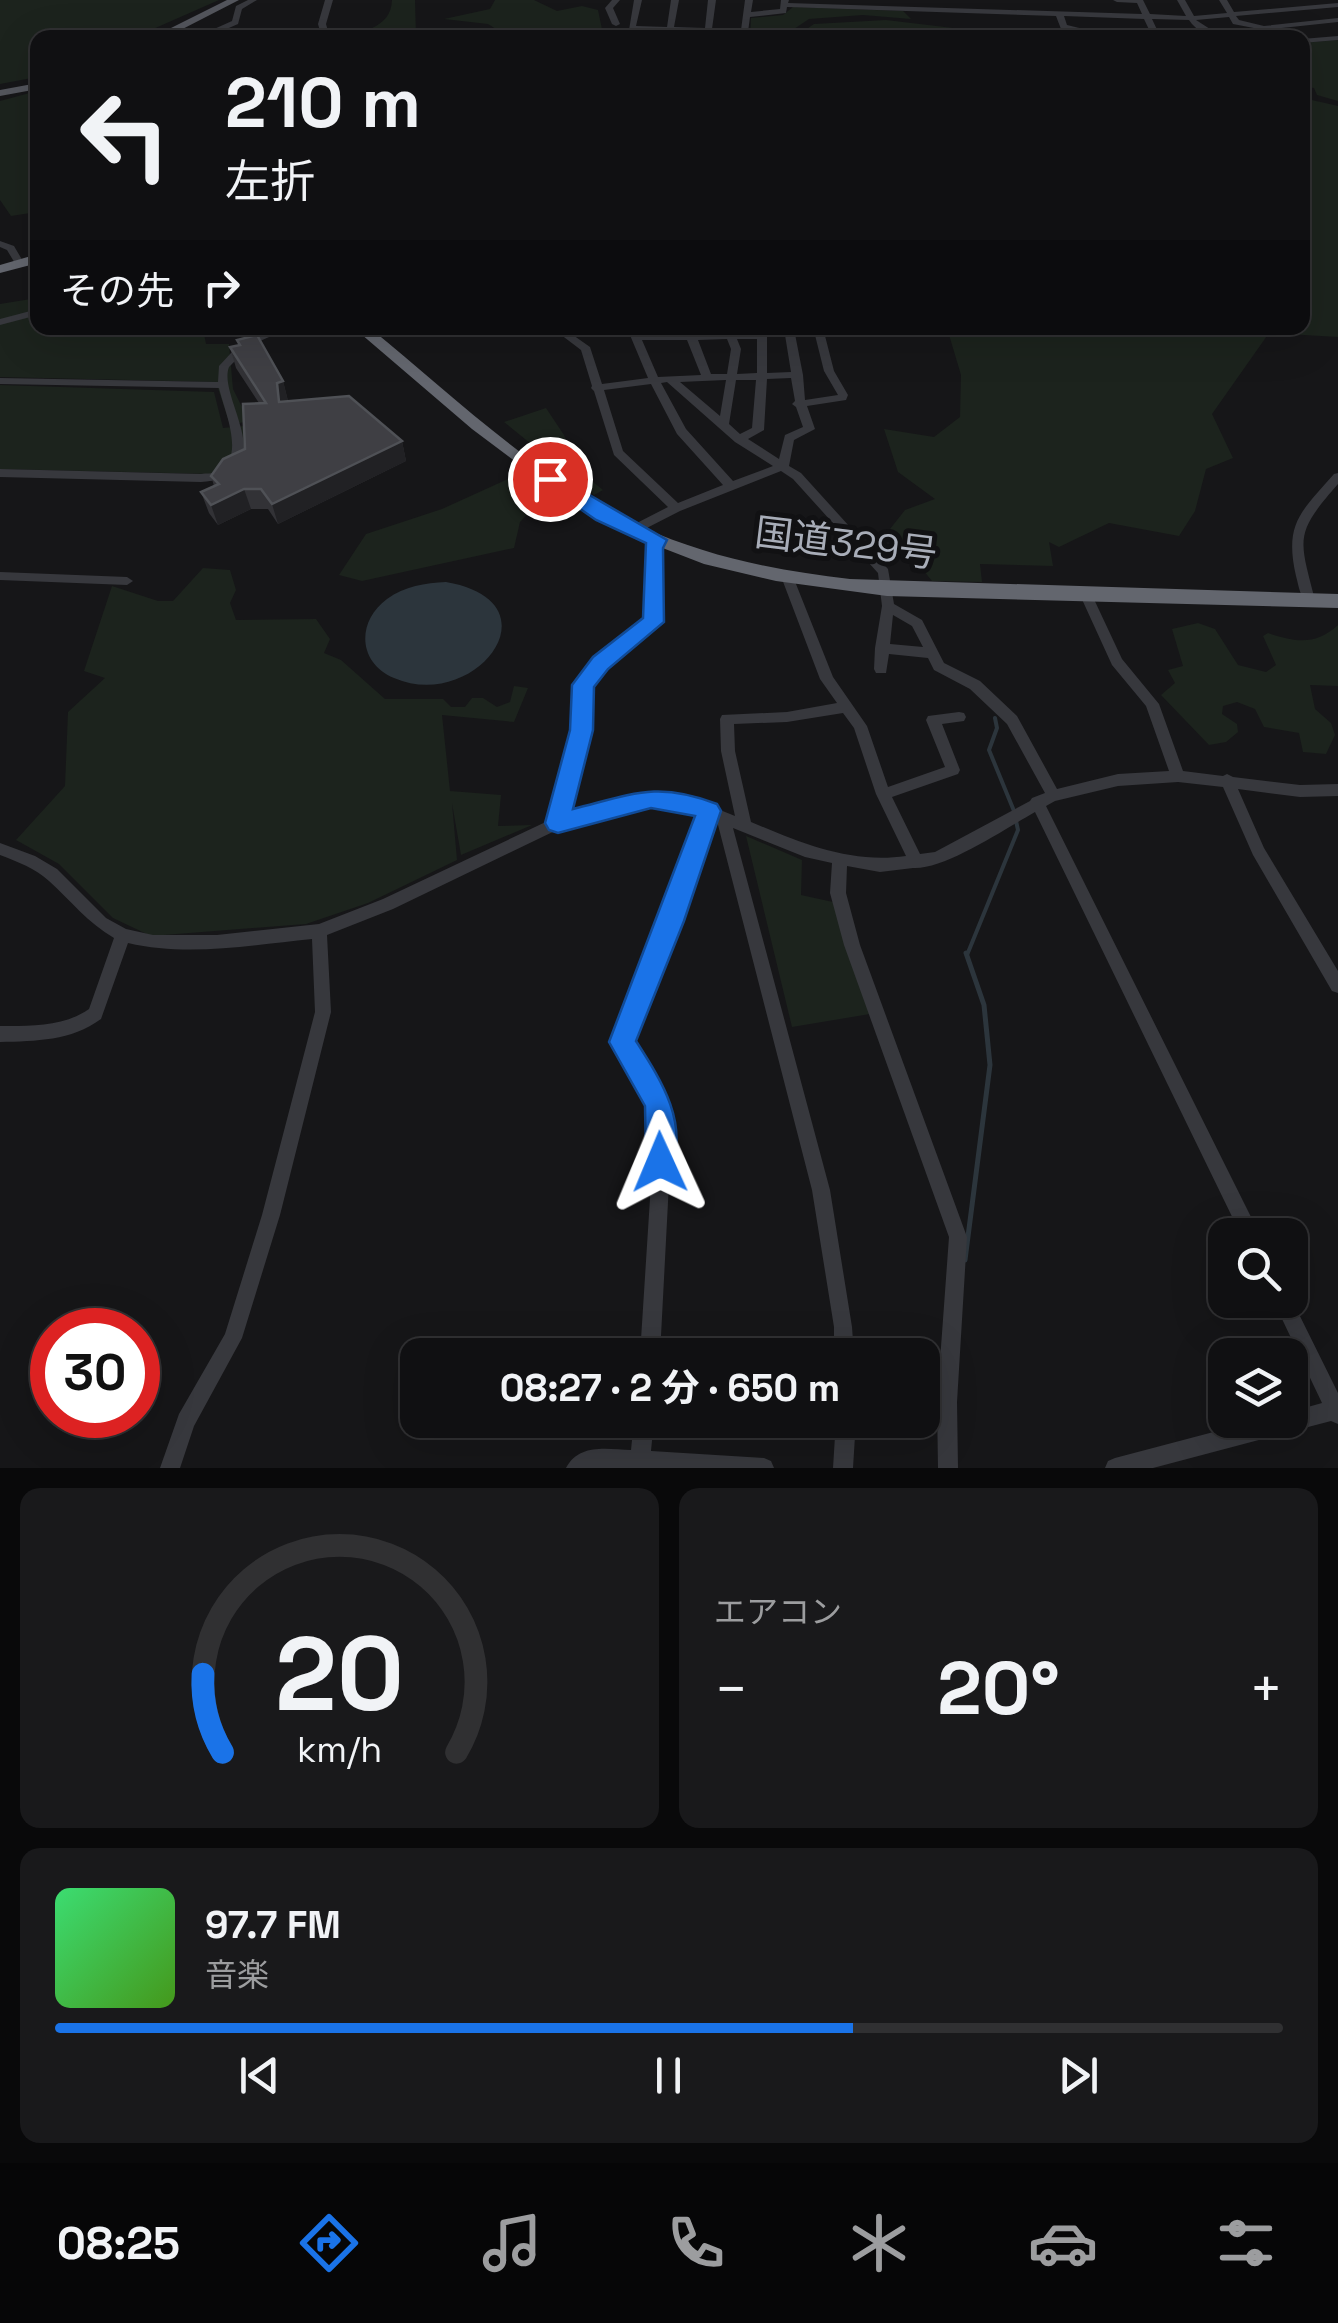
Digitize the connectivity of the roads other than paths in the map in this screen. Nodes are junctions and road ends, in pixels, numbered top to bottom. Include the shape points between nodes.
1 (234, 0) edge
2 (253, 0) edge
3 (329, 0) edge
4 (616, 0) edge
5 (638, 0) edge
6 (675, 0) edge
7 (712, 0) edge
8 (749, 0) edge
9 (988, 0) edge
10 (1117, 0) edge
11 (1140, 0) edge
12 (1181, 0) edge
13 (1224, 0) edge
14 (784, 3) edge
15 (827, 3) edge
16 (1338, 5) edge
17 (990, 12) junction
18 (1059, 14) junction
19 (1232, 14) junction
20 (748, 15) junction
21 (1148, 17) junction
22 (1191, 18) junction
23 (1338, 20) edge
24 (1319, 22) junction
25 (616, 24) dead end
26 (1064, 27) junction
27 (172, 30) edge
28 (217, 30) edge
29 (324, 30) edge
30 (644, 30) edge
31 (670, 30) edge
32 (708, 30) edge
33 (744, 30) edge
34 (1063, 30) edge
35 (1078, 30) edge
36 (1154, 30) edge
37 (1208, 30) edge
38 (1338, 37) edge
39 (1310, 40) edge
40 (30, 87) edge
41 (0, 93) edge
42 (0, 244) edge
43 (30, 260) edge
44 (19, 263) junction
45 (0, 269) edge
46 (30, 314) edge
47 (0, 322) edge
48 (264, 335) edge
49 (370, 335) edge
50 (567, 335) edge
51 (635, 335) edge
52 (690, 335) edge
53 (731, 335) edge
54 (762, 335) edge
55 (790, 335) edge
56 (817, 335) edge
57 (798, 375) junction
58 (706, 377) junction
59 (734, 377) junction
60 (765, 377) junction
61 (654, 380) junction
62 (671, 380) junction
63 (0, 381) edge
64 (224, 385) junction
65 (596, 388) junction
66 (797, 404) junction
67 (724, 423) junction
68 (739, 438) junction
69 (784, 466) junction
70 (0, 474) edge
71 (1337, 481) edge
72 (730, 485) junction
73 (676, 508) junction
74 (633, 530) junction
75 (657, 540) junction
76 (0, 576) edge
77 (788, 579) junction
78 (127, 581) dead end
79 (1086, 594) junction
80 (888, 597) junction
81 (1309, 600) junction
82 (1338, 600) edge
83 (882, 648) junction
84 (930, 653) junction
85 (882, 668) dead end
86 (845, 707) junction
87 (959, 717) dead end
88 (1178, 776) junction
89 (1227, 780) junction
90 (1338, 790) edge
91 (883, 794) junction
92 (1030, 806) junction
93 (716, 814) junction
94 (558, 823) junction
95 (744, 825) junction
96 (0, 849) edge
97 (840, 861) junction
98 (917, 863) junction
99 (319, 930) junction
100 (123, 935) junction
101 (1338, 986) edge
102 (0, 1034) edge
103 (1241, 1218) edge
104 (1291, 1318) edge
105 (651, 1338) edge
106 (842, 1338) edge
107 (1337, 1411) edge
108 (642, 1438) edge
109 (845, 1438) edge
110 (640, 1460) junction
111 (170, 1468) edge
112 (576, 1468) edge
113 (764, 1468) edge
114 (844, 1468) edge
115 (948, 1468) edge
116 (1114, 1468) edge

1 - 27 main road
2 - 28 street via 238,8 236,22
3 - 29 street
4 - 25 street via 608,8
5 - 30 street via 632,28
6 - 31 street
7 - 32 street
8 - 20 street
9 - 17 street
10 - 11 street
11 - 21 street
12 - 22 street
13 - 19 street
14 - 15 street
14 - 20 street via 776,14
15 - 17 street
16 - 19 street
17 - 18 street
18 - 21 street
18 - 26 street
19 - 22 street
19 - 24 street via 1256,27
20 - 33 street
21 - 22 street
21 - 36 street
22 - 37 street
23 - 24 street
24 - 38 street
26 - 34 street
26 - 35 street
38 - 39 street
40 - 41 main road
42 - 44 street
43 - 44 highway
44 - 45 highway
46 - 47 street
48 - 64 street via 230,358
49 - 74 highway, 国道329号 via 576,499
50 - 65 street via 586,349
51 - 61 street
52 - 58 street
53 - 59 street
54 - 60 street
55 - 57 street
56 - 66 street via 842,398
57 - 60 street
57 - 66 street
58 - 59 street
58 - 62 street
59 - 60 street
59 - 67 street
60 - 68 street via 758,430
61 - 62 street
61 - 65 street
61 - 72 street via 681,431
62 - 67 street
63 - 64 street
64 - 70 street via 238,428 236,456 222,475
65 - 73 street via 618,452
66 - 69 street via 809,429 789,438
67 - 68 street
68 - 69 street
69 - 72 street
69 - 80 street via 876,561
71 - 81 street via 1296,528
72 - 73 street
73 - 74 street
74 - 75 highway, 国道329号
75 - 77 highway, 国道329号
75 - 94 street via 654,622 584,685 582,730
76 - 78 street
77 - 80 highway, 国道329号
77 - 86 street via 819,662
79 - 80 highway, 国道329号
79 - 81 highway, 国道329号
79 - 88 street via 1117,662 1152,704
80 - 83 street
80 - 84 street via 917,623
81 - 82 highway, 国道329号
83 - 84 street
83 - 85 street
84 - 92 street via 1012,720
86 - 91 street via 860,726
86 - 95 street via 728,720
87 - 91 street via 933,720 953,770
88 - 89 street
88 - 92 street via 1118,780
89 - 90 street
89 - 101 street via 1258,851
91 - 98 street
92 - 98 street via 948,853
92 - 103 street
93 - 94 street via 683,801 651,799
93 - 95 street
93 - 105 street via 622,1042 659,1103
93 - 106 street via 822,1190
94 - 99 street
95 - 97 street
96 - 100 street via 52,874 92,916
97 - 98 street
97 - 115 street via 838,893 852,944 958,1237
99 - 100 street via 182,943
99 - 111 street via 323,1012 271,1216 234,1338 186,1421
100 - 102 street via 88,1021
104 - 107 street
107 - 116 street
108 - 110 street
109 - 114 street
110 - 112 street via 587,1459
110 - 113 street

